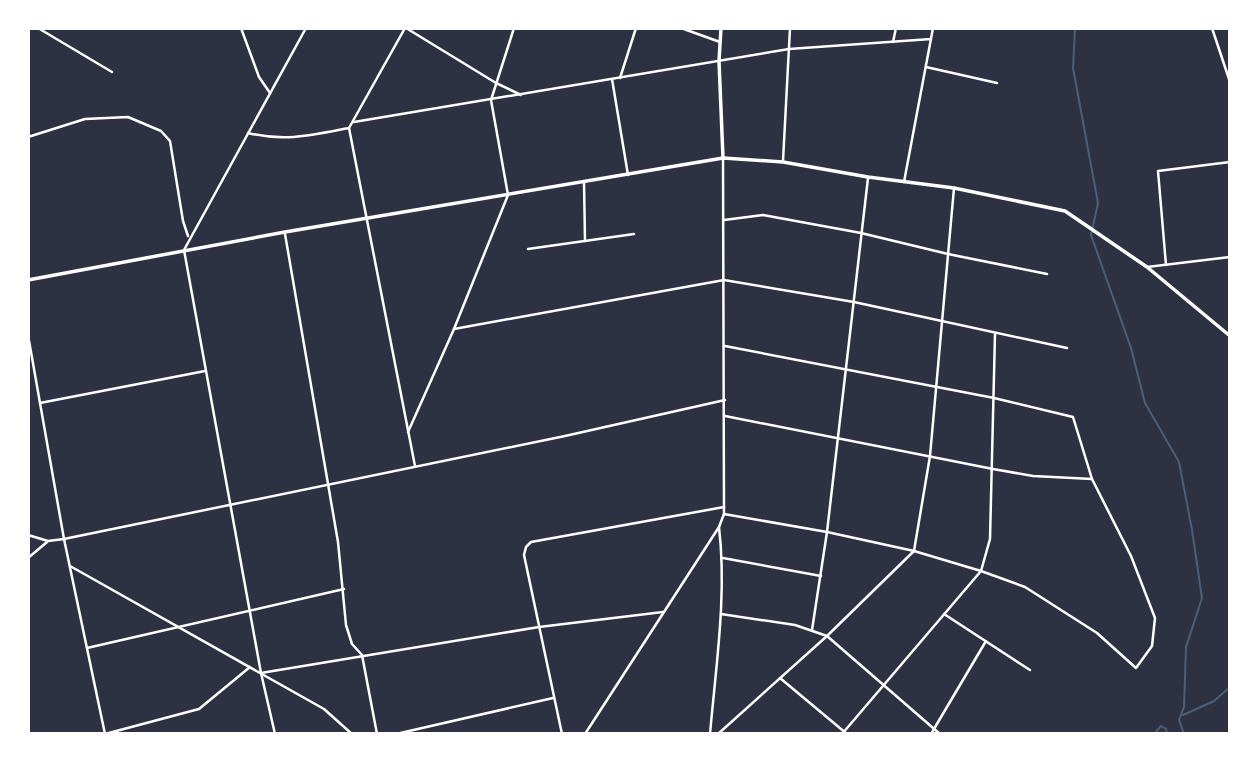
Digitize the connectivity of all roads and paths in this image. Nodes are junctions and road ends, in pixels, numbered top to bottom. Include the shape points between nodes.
1 (38, 28) edge
2 (242, 28) edge
3 (306, 28) edge
4 (406, 28) edge
5 (514, 28) edge
6 (636, 28) edge
7 (681, 28) edge
8 (721, 28) edge
9 (790, 28) edge
10 (896, 28) edge
11 (933, 28) edge
12 (1212, 28) edge
13 (931, 39) junction
14 (720, 42) junction
15 (893, 42) junction
16 (789, 49) junction
17 (719, 61) junction
18 (926, 67) junction
19 (113, 72) dead end
20 (620, 78) junction
21 (612, 79) junction
22 (1230, 82) edge
23 (496, 83) junction
24 (997, 83) dead end
25 (270, 93) junction
26 (521, 95) junction
27 (491, 100) junction
28 (354, 122) junction
29 (349, 128) junction
30 (247, 133) junction
31 (28, 138) edge
32 (723, 158) junction
33 (783, 162) junction
34 (1230, 162) edge
35 (628, 175) junction
36 (868, 177) junction
37 (584, 182) junction
38 (904, 182) junction
39 (954, 188) junction
40 (508, 195) junction
41 (367, 220) junction
42 (724, 220) junction
43 (285, 232) junction
44 (861, 233) junction
45 (634, 234) dead end
46 (188, 238) junction
47 (584, 241) junction
48 (184, 250) junction
49 (528, 250) dead end
50 (948, 254) junction
51 (1230, 257) edge
52 (1166, 265) junction
53 (1147, 267) junction
54 (1047, 274) dead end
55 (28, 280) edge
56 (724, 280) junction
57 (854, 302) junction
58 (942, 322) junction
59 (454, 329) junction
60 (995, 334) junction
61 (28, 335) edge
62 (1230, 336) edge
63 (725, 346) junction
64 (1068, 348) dead end
65 (845, 370) junction
66 (206, 371) junction
67 (937, 387) junction
68 (994, 398) junction
69 (724, 400) junction
70 (40, 403) junction
71 (724, 416) junction
72 (408, 432) junction
73 (837, 437) junction
74 (930, 456) junction
75 (415, 466) junction
76 (993, 469) junction
77 (1092, 479) junction
78 (327, 485) junction
79 (230, 505) junction
80 (724, 507) junction
81 (724, 514) junction
82 (719, 527) junction
83 (827, 532) junction
84 (28, 535) edge
85 (64, 539) junction
86 (48, 541) junction
87 (914, 551) junction
88 (28, 558) edge
89 (723, 558) junction
90 (70, 566) junction
91 (981, 571) junction
92 (821, 576) junction
93 (344, 589) junction
94 (250, 611) junction
95 (665, 612) junction
96 (720, 614) junction
97 (944, 614) junction
98 (178, 627) junction
99 (540, 627) junction
100 (813, 630) junction
101 (827, 636) junction
102 (986, 641) junction
103 (87, 648) junction
104 (362, 655) junction
105 (250, 667) junction
106 (1030, 670) dead end
107 (261, 673) junction
108 (780, 678) junction
109 (883, 685) junction
110 (555, 698) junction
111 (936, 730) junction
112 (844, 733) edge
113 (105, 734) edge
114 (275, 734) edge
115 (352, 734) edge
116 (377, 734) edge
117 (396, 734) edge
118 (562, 734) edge
119 (584, 734) edge
120 (710, 734) edge
121 (718, 734) edge
122 (931, 734) edge
123 (940, 734) edge

1 - 19 street
2 - 25 street via 259,77
3 - 25 street
4 - 23 street
4 - 28 street
5 - 23 street
6 - 20 street
7 - 14 street
8 - 14 street
9 - 16 street
10 - 15 street
11 - 13 street
12 - 22 street
13 - 15 street
13 - 18 street
14 - 17 street
15 - 16 street
16 - 17 street
16 - 33 street
17 - 20 street
17 - 32 street
18 - 24 street
18 - 38 street
20 - 21 street
21 - 26 street
21 - 35 street
23 - 26 street
23 - 27 street
25 - 30 street
26 - 27 street
27 - 28 street
27 - 40 street
28 - 29 street
29 - 30 street via 295,138 270,139
29 - 41 street
30 - 46 street
31 - 46 street via 85,119 128,117 161,131 170,141
32 - 33 street
32 - 35 street
32 - 42 street
33 - 36 street
34 - 52 street via 1158,171
35 - 37 street
36 - 38 street
36 - 44 street
37 - 40 street
37 - 47 street
38 - 39 street
39 - 50 street
39 - 53 street via 1065,211
40 - 41 street
40 - 59 street
41 - 43 street
41 - 72 street
42 - 44 street via 763,215
42 - 56 street
43 - 48 street
43 - 78 street
44 - 50 street
44 - 57 street
45 - 47 street
46 - 48 street
47 - 49 street
48 - 55 street
48 - 66 street
50 - 54 street
50 - 58 street
51 - 52 street
52 - 53 street
53 - 62 street
56 - 57 street
56 - 59 street
56 - 63 street
57 - 58 street
57 - 65 street
58 - 60 street
58 - 67 street
59 - 72 street
60 - 64 street
60 - 68 street
61 - 70 street
63 - 65 street
63 - 69 street
65 - 67 street
65 - 73 street
66 - 70 street
66 - 79 street
67 - 68 street
67 - 74 street
68 - 76 street
68 - 77 street via 1073,417
69 - 71 street
69 - 75 street
70 - 85 street
71 - 73 street
71 - 80 street
72 - 75 street
73 - 74 street
73 - 83 street
74 - 76 street
74 - 87 street
75 - 78 street
76 - 77 street
76 - 91 street via 990,538
77 - 91 street via 1131,556 1155,618 1153,646 1136,668 1097,633 1025,587
78 - 79 street
78 - 93 street
79 - 85 street
79 - 94 street
80 - 81 street
80 - 99 street via 531,542 524,555
81 - 82 street
81 - 83 street
82 - 89 street
82 - 95 street
83 - 87 street
83 - 92 street
84 - 86 street
85 - 86 street
85 - 90 street
86 - 88 street
87 - 91 street
87 - 101 street
89 - 92 street
89 - 96 street
90 - 98 street
90 - 103 street
91 - 97 street
92 - 100 street
93 - 94 street
93 - 104 street via 346,625 352,644
94 - 98 street
94 - 107 street
95 - 99 street
95 - 119 street
96 - 100 street
96 - 120 street
97 - 102 street
97 - 109 street
98 - 103 street
98 - 105 street
99 - 104 street
99 - 110 street
100 - 101 street
101 - 108 street
101 - 109 street
102 - 106 street
102 - 111 street
103 - 113 street
104 - 107 street
104 - 116 street
105 - 107 street
105 - 113 street via 199,709
107 - 114 street
107 - 115 street via 324,709
108 - 112 street
108 - 121 street
109 - 111 street
109 - 112 street
110 - 117 street
110 - 118 street
111 - 122 street
111 - 123 street

